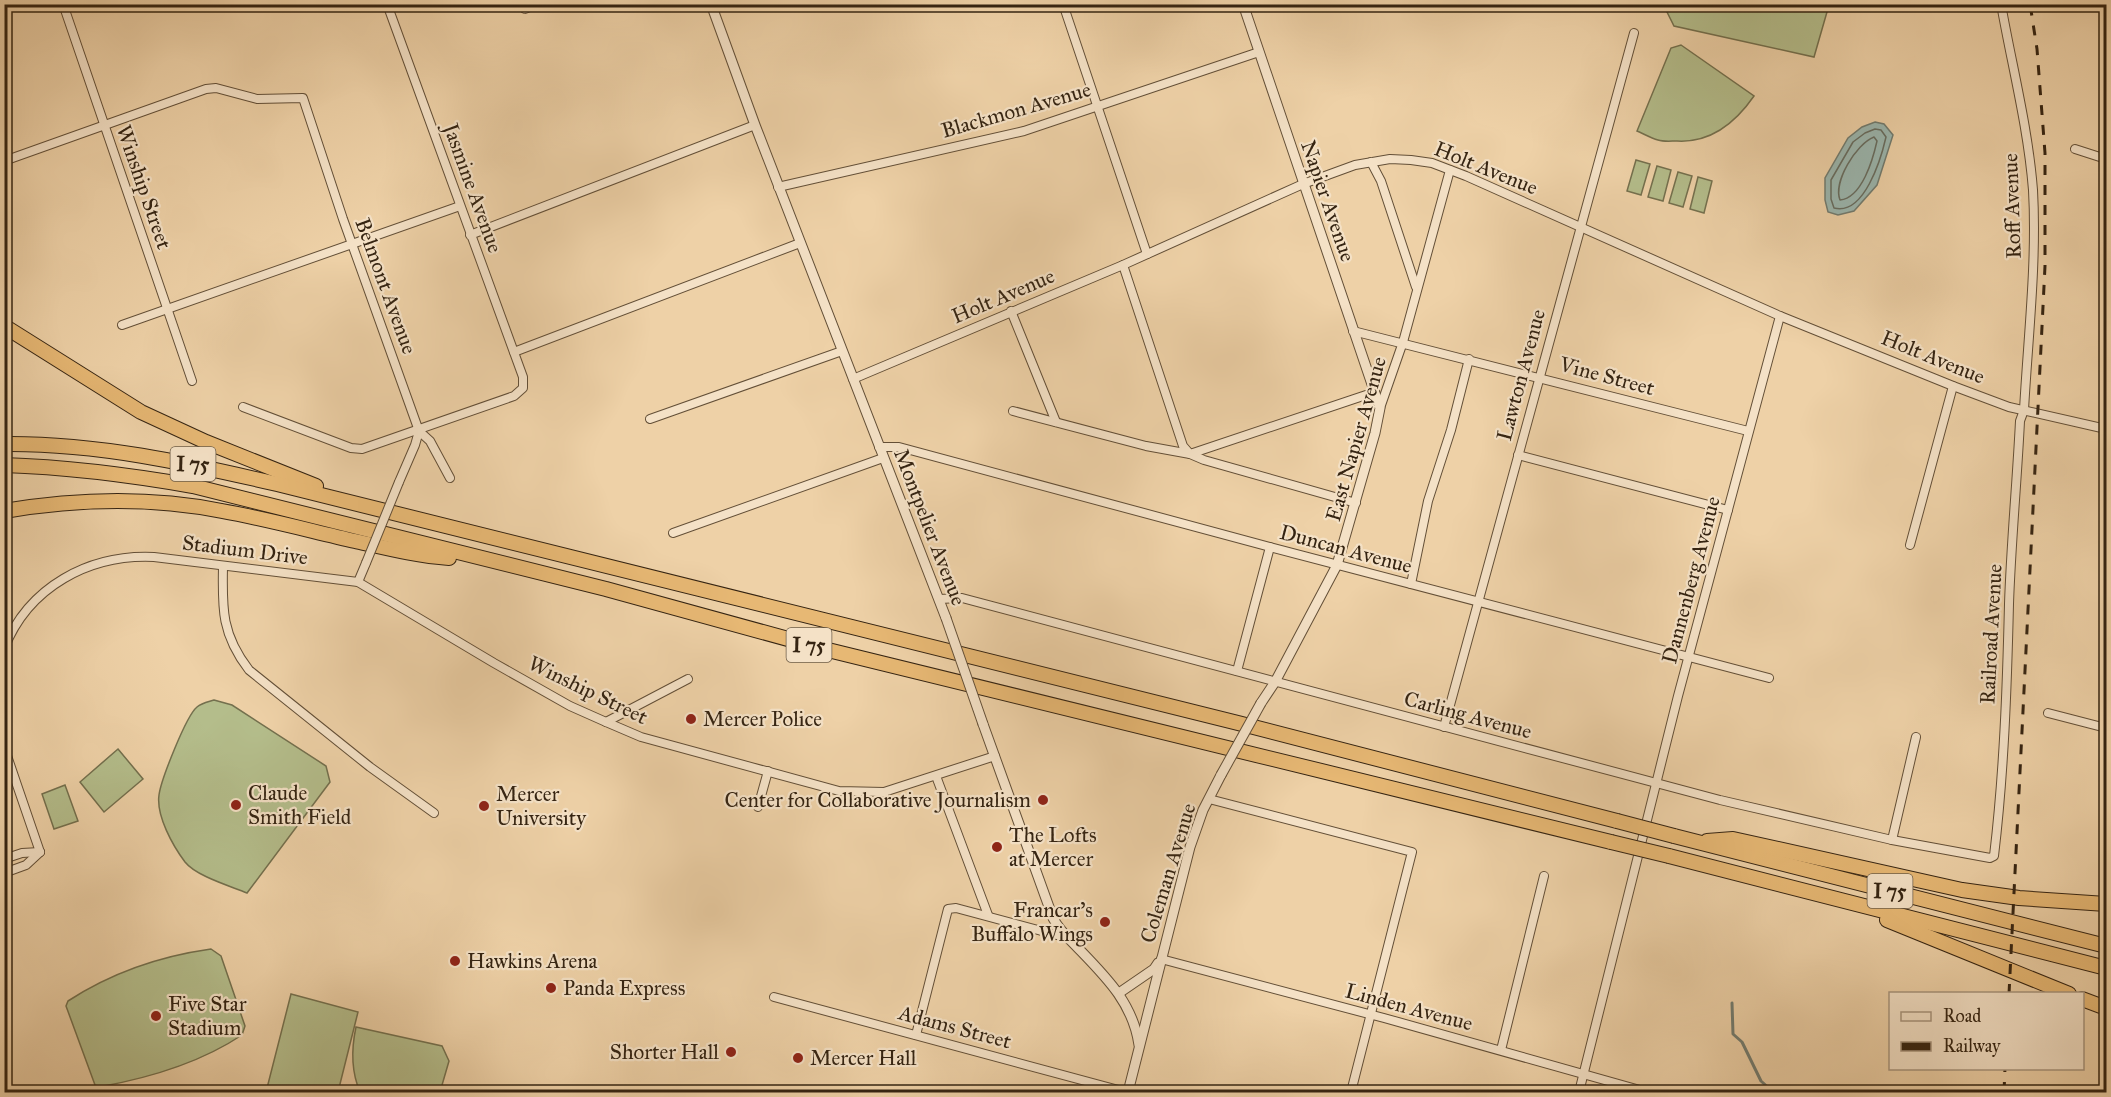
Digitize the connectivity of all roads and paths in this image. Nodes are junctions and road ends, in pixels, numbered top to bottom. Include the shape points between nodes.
1 (63, 4) edge
2 (387, 4) edge
3 (537, 4) edge
4 (711, 4) edge
5 (1063, 4) edge
6 (1243, 4) edge
7 (2001, 4) edge
8 (525, 9) dead end
9 (1634, 33) dead end
10 (1259, 52) junction
11 (1098, 106) junction
12 (104, 125) junction
13 (755, 126) junction
14 (2075, 149) dead end
15 (2106, 159) edge
16 (4, 161) edge
17 (1371, 162) junction
18 (1450, 170) junction
19 (1303, 184) junction
20 (778, 187) junction
21 (460, 206) junction
22 (1580, 227) junction
23 (470, 235) junction
24 (800, 243) junction
25 (352, 244) junction
26 (1147, 254) junction
27 (1123, 265) junction
28 (1417, 288) junction
29 (167, 309) junction
30 (1011, 311) junction
31 (1780, 316) junction
32 (122, 325) dead end
33 (4, 326) edge
34 (1353, 331) junction
35 (1403, 342) junction
36 (842, 351) junction
37 (514, 352) junction
38 (1469, 359) junction
39 (1539, 377) junction
40 (853, 379) junction
41 (192, 381) dead end
42 (1953, 386) junction
43 (1375, 392) junction
44 (243, 407) dead end
45 (1380, 408) junction
46 (2024, 410) junction
47 (1013, 411) dead end
48 (650, 419) dead end
49 (1056, 422) junction
50 (2106, 429) edge
51 (419, 430) junction
52 (1748, 431) junction
53 (4, 444) edge
54 (879, 447) junction
55 (1190, 454) junction
56 (1518, 455) junction
57 (883, 458) junction
58 (4, 465) edge
59 (450, 478) dead end
60 (1356, 502) junction
61 (377, 510) junction
62 (1728, 510) junction
63 (4, 511) edge
64 (673, 533) dead end
65 (1910, 545) dead end
66 (1270, 547) junction
67 (487, 560) junction
68 (1337, 565) junction
69 (223, 567) junction
70 (358, 582) junction
71 (1411, 584) junction
72 (939, 599) junction
73 (1479, 602) junction
74 (4, 649) edge
75 (1690, 658) junction
76 (1237, 671) junction
77 (1769, 678) dead end
78 (688, 679) dead end
79 (1275, 682) junction
80 (1261, 703) joint
81 (2048, 713) dead end
82 (606, 722) junction
83 (1444, 727) junction
84 (2106, 728) edge
85 (1916, 737) dead end
86 (4, 747) edge
87 (996, 756) junction
88 (768, 771) junction
89 (936, 776) junction
90 (1656, 784) junction
91 (1209, 799) junction
92 (758, 807) dead end
93 (434, 813) dead end
94 (1892, 840) junction
95 (1697, 842) junction
96 (40, 852) junction
97 (1990, 858) joint
98 (4, 859) edge
99 (4, 873) edge
100 (1544, 876) dead end
101 (2106, 903) edge
102 (1852, 904) junction
103 (988, 915) junction
104 (1069, 938) junction
105 (2106, 946) edge
106 (1161, 959) junction
107 (2106, 968) edge
108 (2065, 992) edge
109 (1119, 993) junction
110 (774, 997) dead end
111 (2084, 1000) edge
112 (2104, 1007) edge
113 (1370, 1015) junction
114 (916, 1035) junction
115 (1139, 1046) junction
116 (1501, 1050) junction
117 (1584, 1074) junction
118 (1127, 1092) edge
119 (1351, 1092) edge
120 (1579, 1092) edge
121 (1647, 1092) edge

1 - 12 street, Winship Street
2 - 21 street, Jasmine Avenue
3 - 8 street
4 - 13 street, Montpelier Avenue
5 - 11 street
6 - 10 street, Napier Avenue
7 - 46 street, Roff Avenue via 2027,137 2033,192
9 - 22 street, Lawton Avenue
10 - 11 street, Blackmon Avenue
10 - 19 street, Napier Avenue
11 - 20 street, Blackmon Avenue via 1024,131
11 - 26 street
12 - 16 street
12 - 25 street, Belmont Avenue via 206,89 256,99 303,98
12 - 29 street, Winship Street
13 - 20 street, Montpelier Avenue
13 - 23 street
14 - 15 street
17 - 18 street, Holt Avenue via 1411,160
17 - 19 street, Holt Avenue
17 - 28 street
18 - 22 street, Holt Avenue
18 - 28 street, East Napier Avenue
19 - 26 street, Holt Avenue
19 - 34 street, Napier Avenue
20 - 24 street, Montpelier Avenue
21 - 23 street, Jasmine Avenue
21 - 25 street
22 - 31 street, Holt Avenue
22 - 39 street, Lawton Avenue
23 - 37 street, Jasmine Avenue
24 - 36 street, Montpelier Avenue
24 - 37 street
25 - 29 street
25 - 51 street, Belmont Avenue
26 - 27 street, Holt Avenue
27 - 30 street, Holt Avenue
27 - 55 street via 1183,446
28 - 35 street, East Napier Avenue
29 - 32 street
29 - 41 street, Winship Street
30 - 40 street, Holt Avenue
30 - 49 street
31 - 42 street, Holt Avenue
31 - 52 street, Dannenberg Avenue
33 - 61 highway via 127,404 172,427
34 - 35 street, Vine Street
34 - 43 street, Napier Avenue
35 - 38 street, Vine Street
35 - 45 street, East Napier Avenue
36 - 40 street, Montpelier Avenue
36 - 48 street
37 - 51 street, Jasmine Avenue via 524,384 520,393
38 - 39 street, Vine Street
38 - 71 street via 1428,501
39 - 52 street, Vine Street
39 - 56 street, Lawton Avenue
40 - 54 street, Montpelier Avenue
42 - 46 street, Holt Avenue
42 - 65 street
43 - 45 street, Napier Avenue
43 - 55 street
44 - 51 street via 357,450
45 - 60 street, East Napier Avenue
46 - 50 street, Holt Avenue
46 - 97 street, Railroad Avenue via 2020,421 2002,793 1994,856
47 - 49 street
49 - 55 street
51 - 59 street, Belmont Avenue via 430,441
51 - 70 street, bridge
52 - 62 street, Dannenberg Avenue
53 - 61 highway, I 75 via 71,447 176,460
54 - 57 street, Montpelier Avenue
54 - 66 street, Duncan Avenue via 899,447
55 - 60 street
56 - 62 street
56 - 73 street, Lawton Avenue
57 - 64 street
57 - 72 street, Montpelier Avenue
58 - 67 highway, I 75 via 82,469 193,486
60 - 68 street, East Napier Avenue
61 - 95 highway, I 75, bridge via 1249,725
62 - 75 street, Dannenberg Avenue
63 - 67 highway via 89,502 189,506 396,550
66 - 68 street, Duncan Avenue
66 - 76 street
67 - 102 highway, I 75, bridge via 828,650
68 - 71 street, Duncan Avenue
68 - 79 street, East Napier Avenue
69 - 70 street, Stadium Drive
69 - 74 street, Stadium Drive via 136,556 84,567 59,580 32,604
69 - 93 street via 226,628 249,670
70 - 82 street, Winship Street via 570,706
71 - 73 street, Duncan Avenue
72 - 76 street, Carling Avenue via 962,598
72 - 87 street, Montpelier Avenue, bridge
73 - 75 street, Duncan Avenue
73 - 83 street, Lawton Avenue
75 - 77 street, Duncan Avenue
75 - 90 street, Dannenberg Avenue
76 - 79 street, Carling Avenue
78 - 82 street
79 - 80 street, East Napier Avenue
79 - 83 street, Carling Avenue
80 - 91 street, Coleman Avenue, bridge
81 - 84 street
82 - 88 street, Winship Street via 641,737
83 - 90 street, Carling Avenue
85 - 94 street
86 - 96 street
87 - 89 street, Winship Street
87 - 104 street, Montpelier Avenue via 1053,918
88 - 89 street, Winship Street via 839,790 884,792
88 - 92 street
89 - 103 street
90 - 94 street, Carling Avenue
90 - 117 street, Dannenberg Avenue
91 - 106 street, Coleman Avenue via 1190,847
91 - 113 street via 1412,852
94 - 97 street, Carling Avenue
95 - 101 highway via 1733,839 1962,890
95 - 105 highway, I 75
96 - 98 street
96 - 99 street via 26,865
100 - 116 street
102 - 107 highway, I 75
102 - 108 highway
103 - 104 street
103 - 114 street via 948,909
104 - 109 street, Montpelier Avenue
106 - 109 street, Coleman Avenue via 1154,969
106 - 113 street, Linden Avenue
106 - 115 street, Coleman Avenue
109 - 115 street, Montpelier Avenue via 1135,1025
110 - 114 street, Adams Street
111 - 112 highway
113 - 116 street, Linden Avenue
113 - 119 street
114 - 118 street, Adams Street
115 - 118 street, Coleman Avenue
116 - 117 street, Linden Avenue
117 - 120 street, Dannenberg Avenue
117 - 121 street, Linden Avenue

